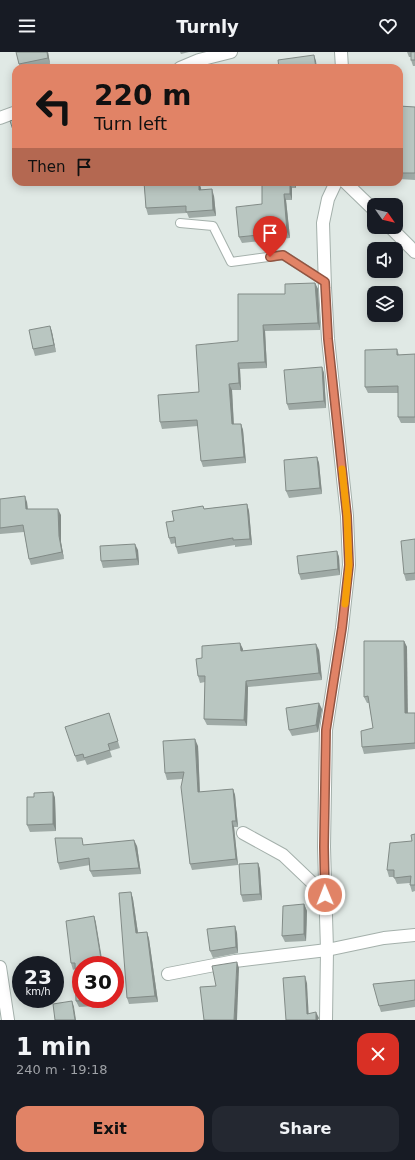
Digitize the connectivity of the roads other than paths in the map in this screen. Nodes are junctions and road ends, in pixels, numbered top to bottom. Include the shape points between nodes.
1 (231, 52) edge
2 (341, 52) edge
3 (190, 64) edge
4 (342, 64) edge
5 (12, 114) edge
6 (0, 118) edge
7 (334, 186) edge
8 (349, 186) edge
9 (367, 203) edge
10 (180, 223) dead end
11 (397, 234) edge
12 (415, 252) edge
13 (325, 282) junction
14 (243, 833) dead end
15 (325, 895) junction
16 (415, 935) edge
17 (327, 950) junction
18 (0, 967) edge
19 (168, 974) dead end
20 (8, 1020) edge
21 (326, 1020) edge

1 - 3 street
2 - 4 street
5 - 6 street
7 - 13 street via 328,199 323,223
8 - 9 street
10 - 13 lane via 213,226 231,262 283,255
11 - 12 street
13 - 15 street via 328,339 347,516 349,565 326,730
14 - 15 street via 283,855
15 - 17 street
16 - 17 street via 384,938
17 - 19 street via 235,961
17 - 21 street
18 - 20 street

